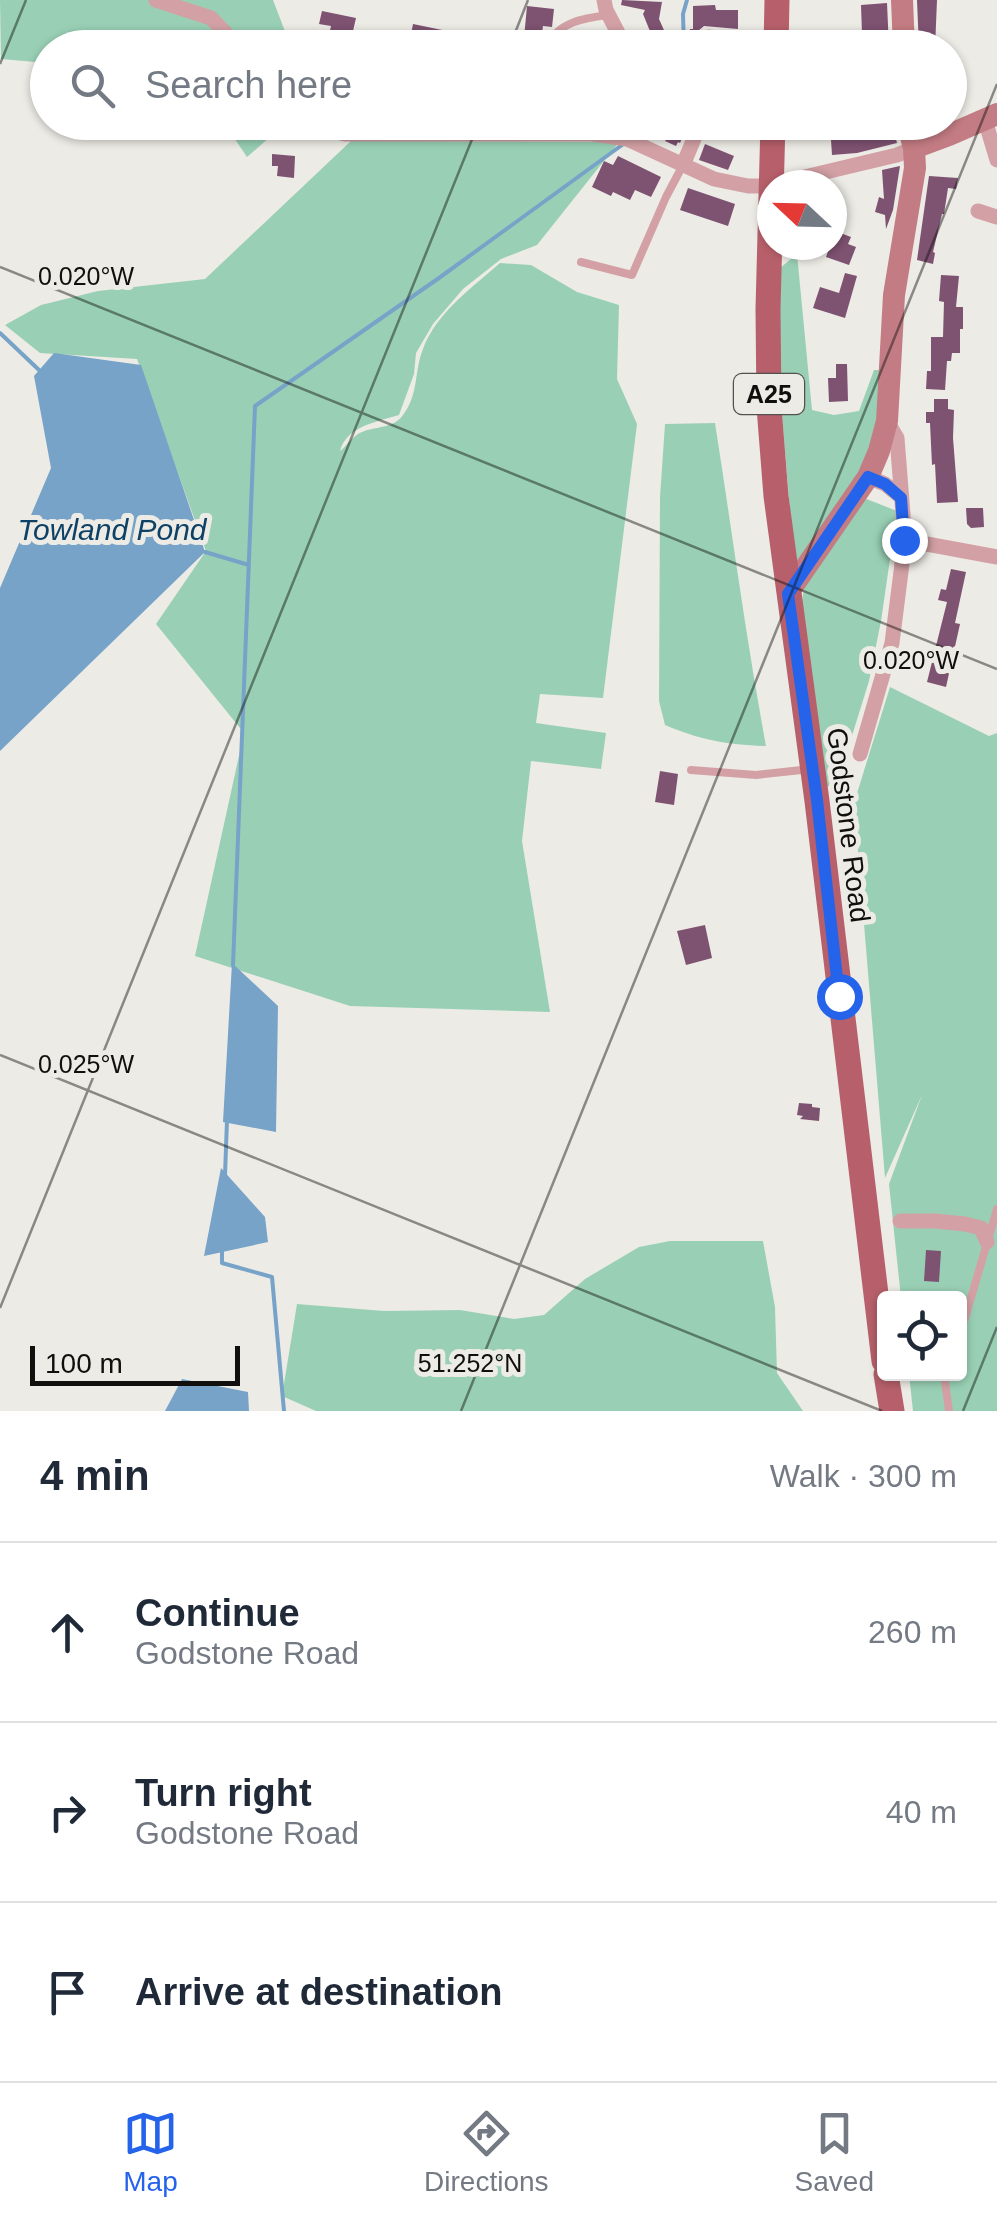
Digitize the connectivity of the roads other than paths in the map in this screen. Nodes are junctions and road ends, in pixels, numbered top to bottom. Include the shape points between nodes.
1 (156, 0) edge
2 (778, 0) edge
3 (902, 0) edge
4 (606, 7) edge
5 (223, 30) edge
6 (558, 30) edge
7 (617, 30) edge
8 (777, 30) edge
9 (903, 30) edge
10 (991, 117) edge
11 (967, 127) edge
12 (622, 140) edge
13 (693, 140) edge
14 (771, 140) edge
15 (912, 140) edge
16 (934, 140) edge
17 (632, 142) joint
18 (914, 148) junction
19 (997, 160) edge
20 (683, 164) junction
21 (978, 211) dead end
22 (997, 216) edge
23 (581, 262) dead end
24 (887, 421) junction
25 (868, 477) junction
26 (901, 498) junction
27 (904, 540) junction
28 (997, 557) edge
29 (788, 594) junction
30 (860, 754) dead end
31 (812, 769) junction
32 (691, 770) dead end
33 (997, 1209) edge
34 (900, 1221) dead end
35 (986, 1242) junction
36 (877, 1304) edge
37 (967, 1311) edge
38 (887, 1381) edge
39 (945, 1381) edge
40 (892, 1411) edge
41 (949, 1411) edge

1 - 5 street via 211,18
2 - 8 main road
3 - 9 street
4 - 6 lane
4 - 7 street
10 - 11 street
10 - 19 street
12 - 17 street
13 - 20 street
14 - 29 main road, Godstone Road / A25 via 770,407
15 - 18 street
16 - 18 street
17 - 20 street
18 - 20 street via 760,186 725,183
18 - 24 street, Godstone Road via 894,295
20 - 23 lane via 632,275
21 - 22 street
24 - 25 street, Godstone Road
24 - 26 street, Godstone Road via 897,438
25 - 26 street
25 - 29 street, Godstone Road
26 - 27 street, Godstone Road
27 - 28 street
27 - 30 street, Godstone Road via 892,642
29 - 31 main road, Godstone Road / A25
31 - 32 lane via 756,776
31 - 36 main road, Godstone Road / A25
33 - 35 lane
34 - 35 street via 965,1224 980,1228
35 - 37 lane
38 - 40 main road
39 - 41 lane

